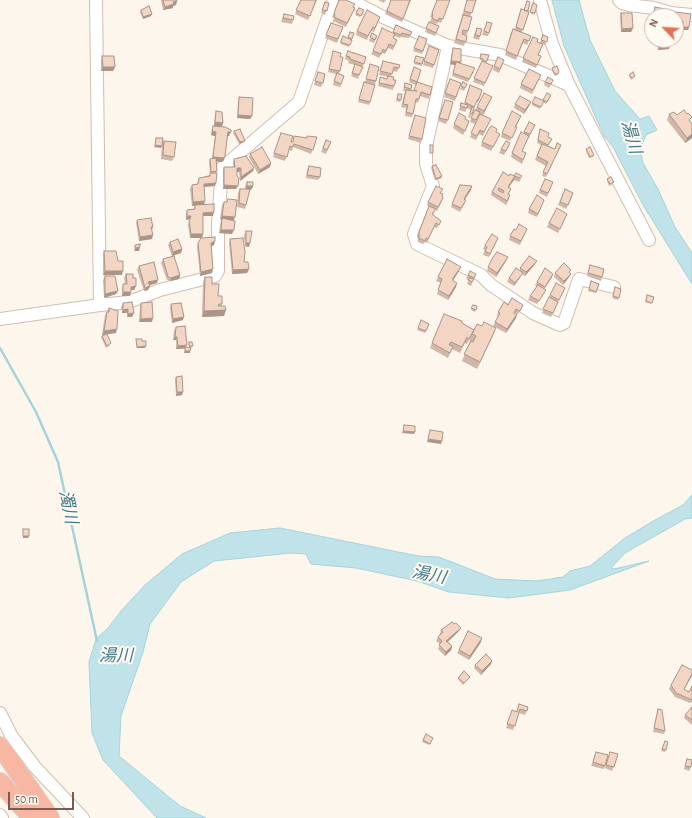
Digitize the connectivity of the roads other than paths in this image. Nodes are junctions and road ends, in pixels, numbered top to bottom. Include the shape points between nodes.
1 (96, 0) edge
2 (334, 0) edge
3 (350, 0) edge
4 (540, 0) edge
5 (619, 0) edge
6 (692, 15) edge
7 (448, 46) junction
8 (569, 85) junction
9 (649, 240) dead end
10 (614, 287) edge
11 (100, 305) junction
12 (0, 319) edge
13 (0, 713) edge
14 (4, 741) edge
15 (0, 768) edge
16 (0, 782) edge
17 (0, 815) edge
18 (2, 818) edge
19 (32, 818) edge
20 (44, 818) edge
21 (50, 818) edge
22 (83, 818) edge

1 - 11 street
2 - 11 street via 298,102 222,168 218,271 215,276 160,290 129,302
3 - 7 street via 382,18
4 - 8 street via 552,44
5 - 6 street via 629,5
7 - 8 street via 500,55
7 - 10 street via 426,146 426,164 433,186 414,234 417,244 481,275 533,313 560,325 564,323 579,279
8 - 9 street
11 - 12 street
13 - 14 street
14 - 21 highway
14 - 22 street via 35,767
15 - 20 highway
16 - 19 highway
17 - 18 street

